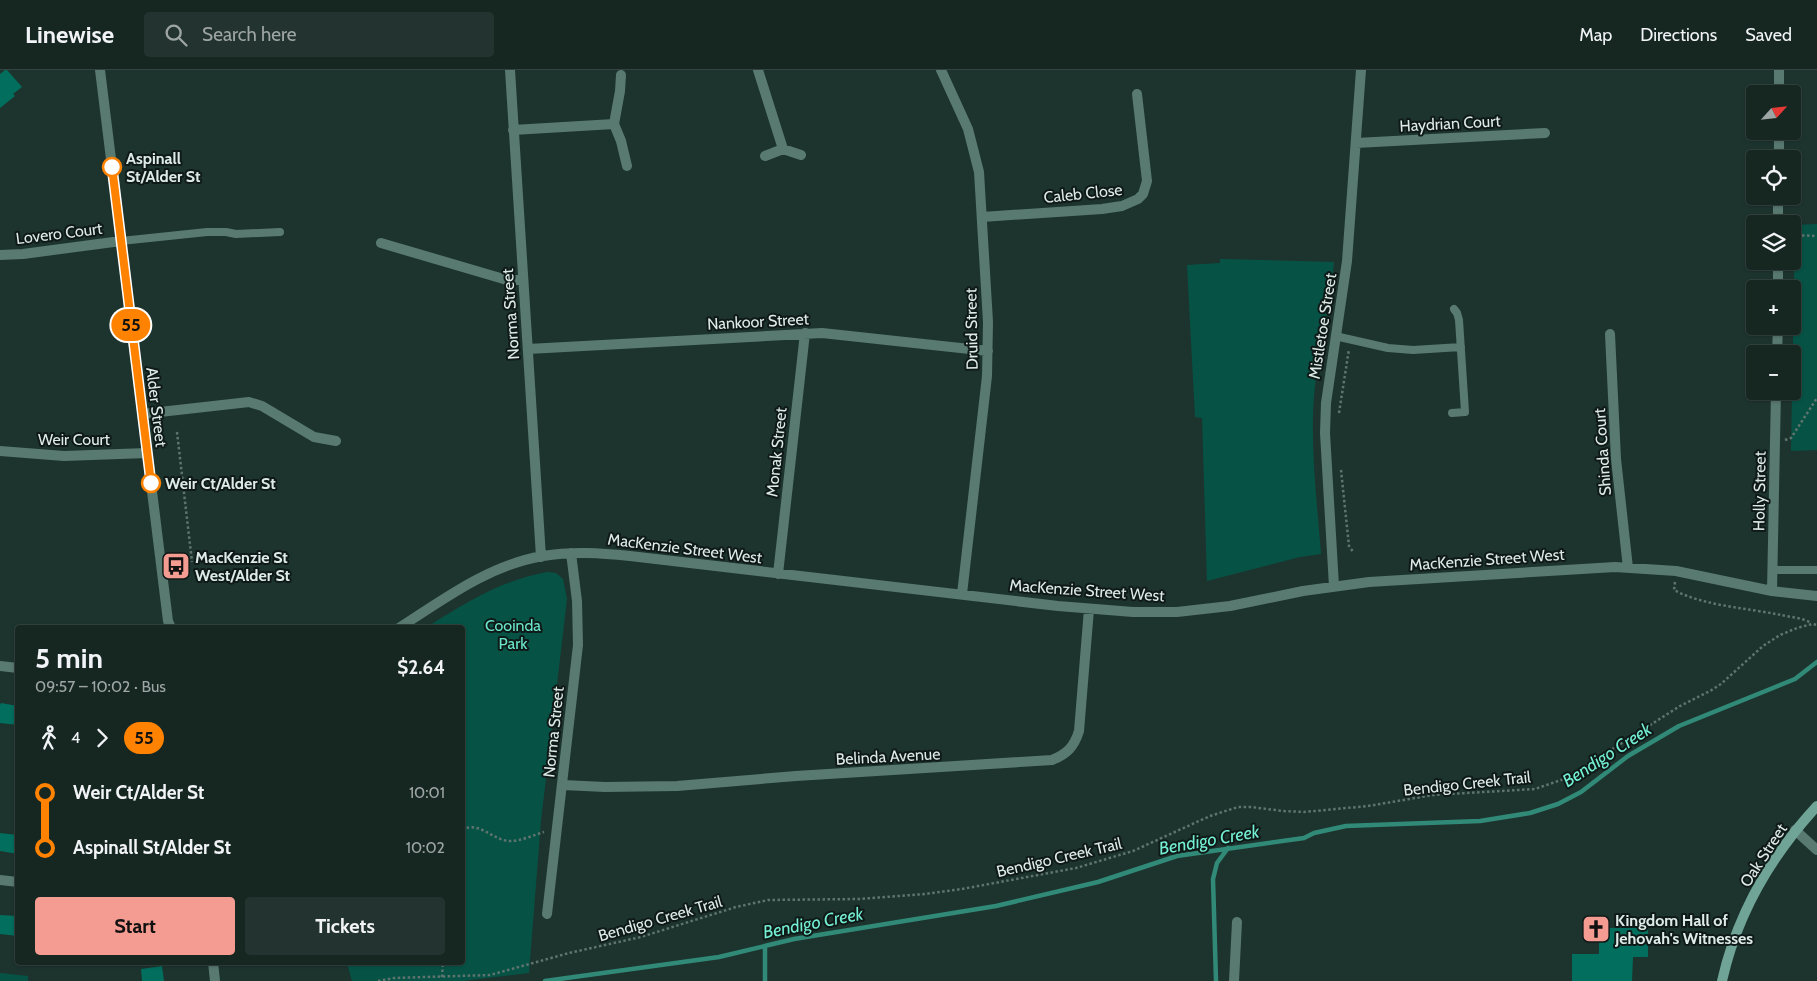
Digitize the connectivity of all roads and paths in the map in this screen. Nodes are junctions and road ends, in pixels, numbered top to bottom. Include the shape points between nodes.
1 (100, 70) edge
2 (510, 70) edge
3 (758, 70) edge
4 (941, 70) edge
5 (1361, 70) edge
6 (1779, 70) edge
7 (621, 75) dead end
8 (1779, 85) edge
9 (1137, 94) dead end
10 (614, 124) junction
11 (514, 130) junction
12 (1545, 133) dead end
13 (1356, 142) junction
14 (783, 149) junction
15 (801, 155) dead end
16 (765, 156) dead end
17 (627, 166) dead end
18 (982, 217) junction
19 (280, 232) dead end
20 (1801, 235) edge
21 (1817, 236) edge
22 (121, 241) junction
23 (381, 243) dead end
24 (0, 254) edge
25 (523, 280) junction
26 (1454, 309) dead end
27 (805, 333) junction
28 (1610, 334) dead end
29 (1335, 336) junction
30 (1351, 340) junction
31 (1461, 347) junction
32 (528, 349) junction
33 (988, 351) junction
34 (1817, 398) edge
35 (1776, 400) edge
36 (1452, 413) dead end
37 (142, 414) junction
38 (1338, 419) dead end
39 (177, 432) dead end
40 (336, 441) dead end
41 (1775, 443) junction
42 (0, 451) edge
43 (147, 453) junction
44 (1340, 464) dead end
45 (571, 553) junction
46 (1354, 553) dead end
47 (541, 556) junction
48 (192, 562) dead end
49 (1628, 568) junction
50 (1676, 570) junction
51 (1772, 570) junction
52 (1817, 570) edge
53 (778, 574) junction
54 (1334, 586) junction
55 (1772, 591) junction
56 (962, 594) junction
57 (1817, 596) edge
58 (1089, 609) junction
59 (1812, 624) junction
60 (169, 625) edge
61 (405, 625) edge
62 (1817, 625) edge
63 (0, 666) edge
64 (15, 668) edge
65 (563, 785) junction
66 (1817, 806) edge
67 (558, 828) junction
68 (465, 829) edge
69 (1795, 830) junction
70 (1817, 850) edge
71 (0, 880) edge
72 (15, 882) edge
73 (547, 914) dead end
74 (1237, 922) dead end
75 (213, 965) edge
76 (444, 965) edge
77 (442, 977) junction
78 (216, 981) edge
79 (378, 981) edge
80 (1234, 981) edge
81 (1722, 981) edge

1 - 22 street, Alder Street
2 - 11 street, Norma Street
3 - 14 street
4 - 18 street, Druid Street via 961,111 972,144 979,172
5 - 13 street, Mistletoe Street
6 - 8 street
7 - 10 street
9 - 18 street, Caleb Close via 1148,181 1138,199 1102,209
10 - 11 street
10 - 17 street
11 - 25 street, Norma Street
12 - 13 street, Haydrian Court
13 - 29 street, Mistletoe Street via 1347,262
14 - 15 street
14 - 16 street
18 - 33 street, Druid Street
19 - 22 lane via 207,232
20 - 21 path
22 - 24 street, Lovero Court
22 - 37 street, Alder Street
23 - 25 street via 507,280
25 - 32 street, Norma Street
26 - 31 lane via 1459,320
27 - 32 street, Nankoor Street
27 - 33 street, Nankoor Street via 839,333
27 - 53 street, Monak Street
28 - 49 street, Shinda Court via 1616,459
29 - 30 lane
29 - 54 street, Mistletoe Street via 1325,433
30 - 31 lane via 1413,350
30 - 38 path
31 - 36 lane via 1464,412
32 - 47 street, Norma Street
33 - 56 street, Druid Street
34 - 41 path via 1791,438
35 - 41 street, Holly Street
37 - 40 street via 249,402 262,406 314,437
37 - 43 street, Alder Street
39 - 48 path
41 - 51 street, Holly Street
42 - 43 street, Weir Court via 64,456
43 - 60 street, Alder Street
44 - 46 path via 1349,546
45 - 47 street, MacKenzie Street West
45 - 53 street, MacKenzie Street West via 630,556
45 - 65 street, Norma Street via 578,645
47 - 61 street, MacKenzie Street West via 468,584
49 - 50 street, MacKenzie Street West
49 - 54 street, MacKenzie Street West
50 - 55 street, MacKenzie Street West
50 - 59 path via 1674,590 1686,596
51 - 52 lane
51 - 55 street, Holly Street
53 - 56 street, MacKenzie Street West
54 - 58 street, MacKenzie Street West via 1197,610
55 - 57 street, MacKenzie Street West
56 - 58 street, MacKenzie Street West
58 - 65 street, Belinda Avenue via 1079,731 1066,754 1052,760 678,786
59 - 62 path, Bendigo Creek Trail
59 - 77 path, Bendigo Creek Trail via 1780,635 1710,691 1680,706 1567,778 1547,786 1427,796 1304,812 1238,807 1210,816 1133,852 1076,868 925,894 768,900 640,938 569,953 504,972
63 - 64 street
65 - 67 street, Norma Street
66 - 69 main road, Oak Street
67 - 68 path via 510,841 481,829
67 - 73 street, Norma Street
69 - 70 street
69 - 81 main road, Oak Street via 1748,905
71 - 72 street
74 - 80 street
75 - 78 street
76 - 77 path
77 - 79 path, Bendigo Creek Trail

